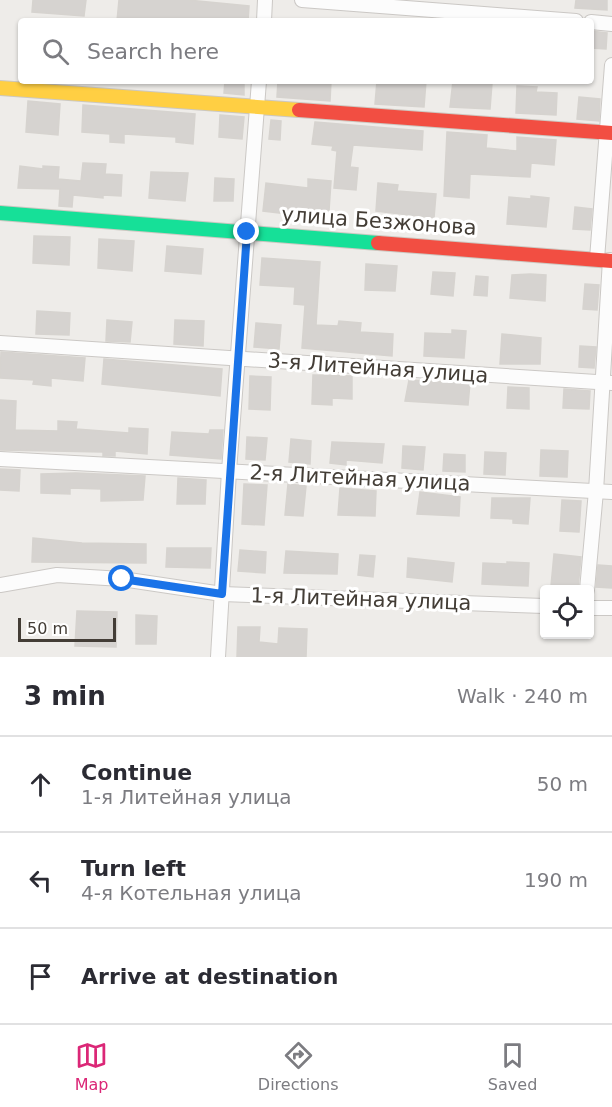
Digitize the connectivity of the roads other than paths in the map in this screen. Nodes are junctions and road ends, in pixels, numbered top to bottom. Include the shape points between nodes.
1 (265, 0) edge
2 (302, 0) edge
3 (264, 18) edge
4 (537, 18) edge
5 (594, 22) edge
6 (612, 24) edge
7 (612, 65) edge
8 (259, 84) edge
9 (0, 88) edge
10 (257, 107) junction
11 (609, 133) edge
12 (0, 213) edge
13 (247, 232) junction
14 (606, 260) edge
15 (0, 343) edge
16 (237, 359) junction
17 (607, 383) edge
18 (0, 459) edge
19 (229, 471) junction
20 (596, 491) junction
21 (612, 492) edge
22 (0, 585) edge
23 (587, 585) edge
24 (222, 594) junction
25 (540, 606) edge
26 (594, 608) edge
27 (612, 609) edge
28 (218, 657) edge

1 - 3 street
2 - 4 street
5 - 6 street
7 - 11 street
8 - 10 street
9 - 10 street
10 - 11 street
10 - 13 street
11 - 14 street
12 - 13 street, улица Безжонова
13 - 14 street, улица Безжонова
13 - 16 street
14 - 17 street
15 - 16 street, 3-я Литейная улица
16 - 17 street, 3-я Литейная улица
16 - 19 street
17 - 20 street
18 - 19 street, 2-я Литейная улица
19 - 20 street, 2-я Литейная улица
19 - 24 street
20 - 21 street, 2-я Литейная улица
20 - 23 street
22 - 24 street, 1-я Литейная улица via 57,575 122,579
24 - 25 street, 1-я Литейная улица
24 - 28 street
26 - 27 street

